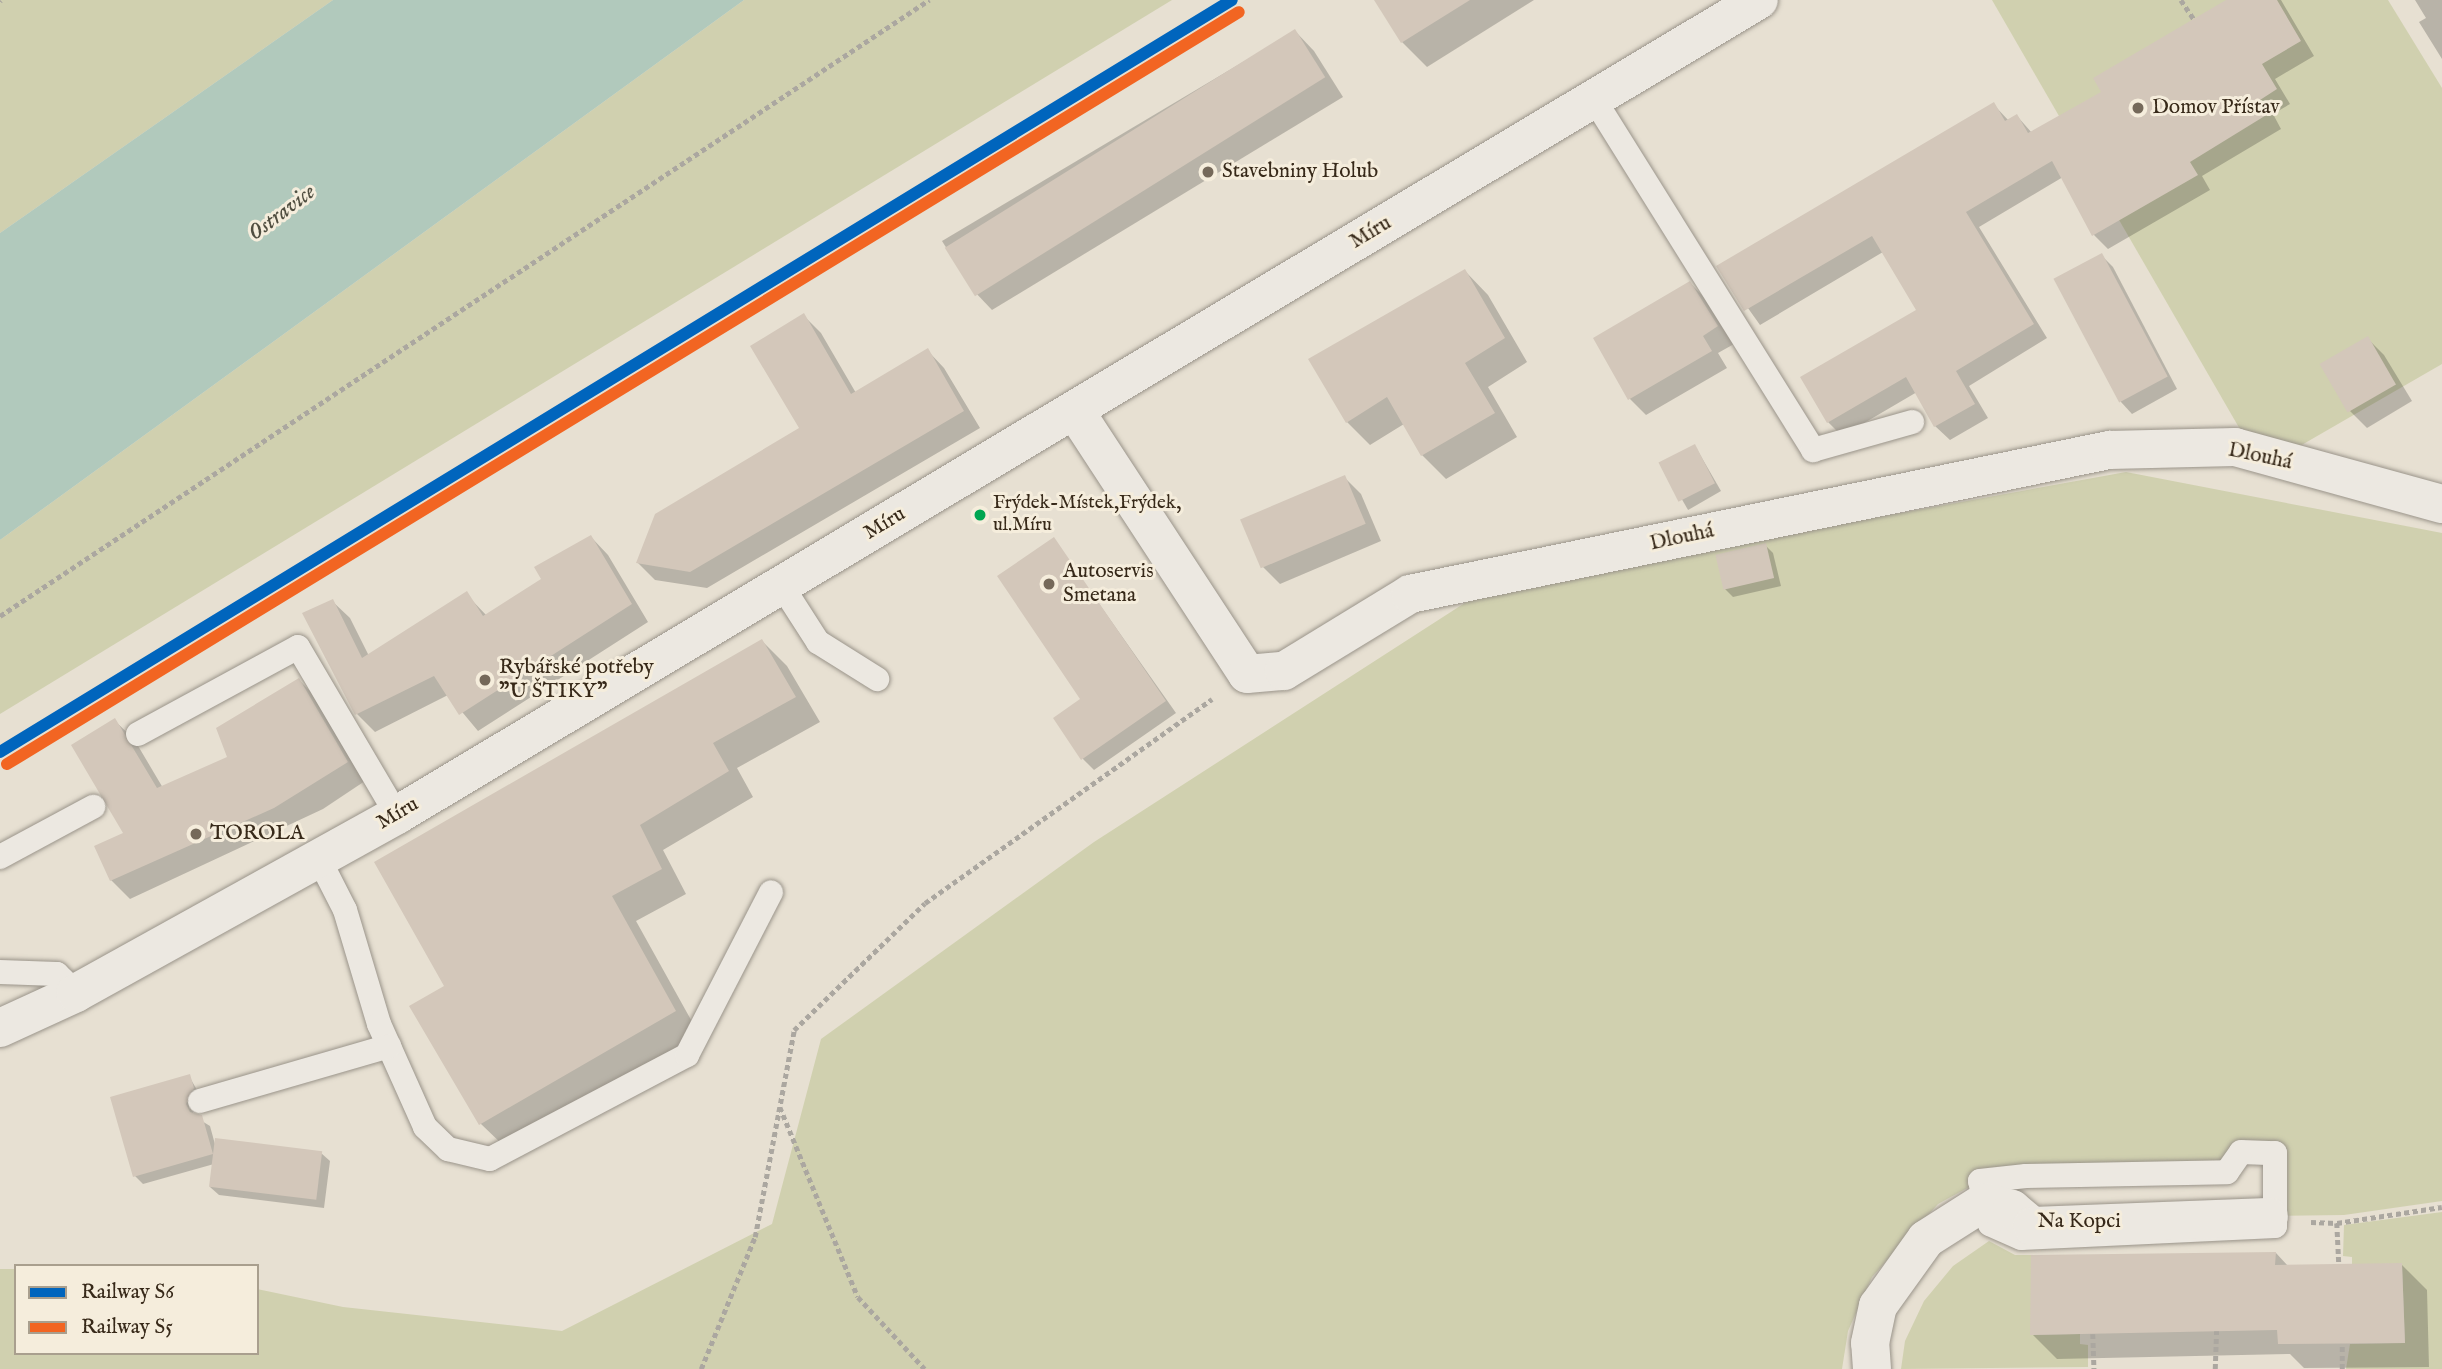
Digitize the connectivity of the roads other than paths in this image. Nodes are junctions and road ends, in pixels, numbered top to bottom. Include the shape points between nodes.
1 (1759, 0) edge
2 (1594, 99) junction
3 (1075, 411) junction
4 (1912, 422) dead end
5 (2442, 504) edge
6 (782, 586) junction
7 (877, 679) dead end
8 (138, 734) dead end
9 (93, 807) dead end
10 (397, 815) junction
11 (0, 857) edge
12 (319, 859) junction
13 (771, 892) dead end
14 (0, 972) edge
15 (76, 993) junction
16 (0, 1028) edge
17 (389, 1046) junction
18 (200, 1101) dead end
19 (1984, 1202) junction
20 (2272, 1219) joint
21 (1872, 1369) edge

1 - 2 street, Míru
2 - 3 street, Míru
2 - 4 lane via 1813,450
3 - 5 street, Dlouhá via 1247,674 1284,671 1410,594 2109,450 2235,447
3 - 6 street, Míru
6 - 7 lane via 818,642
6 - 10 street, Míru
8 - 10 lane via 298,647
9 - 11 lane
10 - 12 street, Míru
12 - 15 street, Míru
12 - 17 lane via 345,910
13 - 17 lane via 687,1055 490,1159 448,1149 425,1127
14 - 15 lane via 57,974
15 - 16 street, Míru
17 - 18 lane
19 - 20 street, Na Kopci via 2011,1209 2032,1226
19 - 20 lane via 1980,1181 1991,1178 2227,1172 2241,1152 2275,1153
19 - 21 street via 1926,1239 1878,1306 1870,1343

